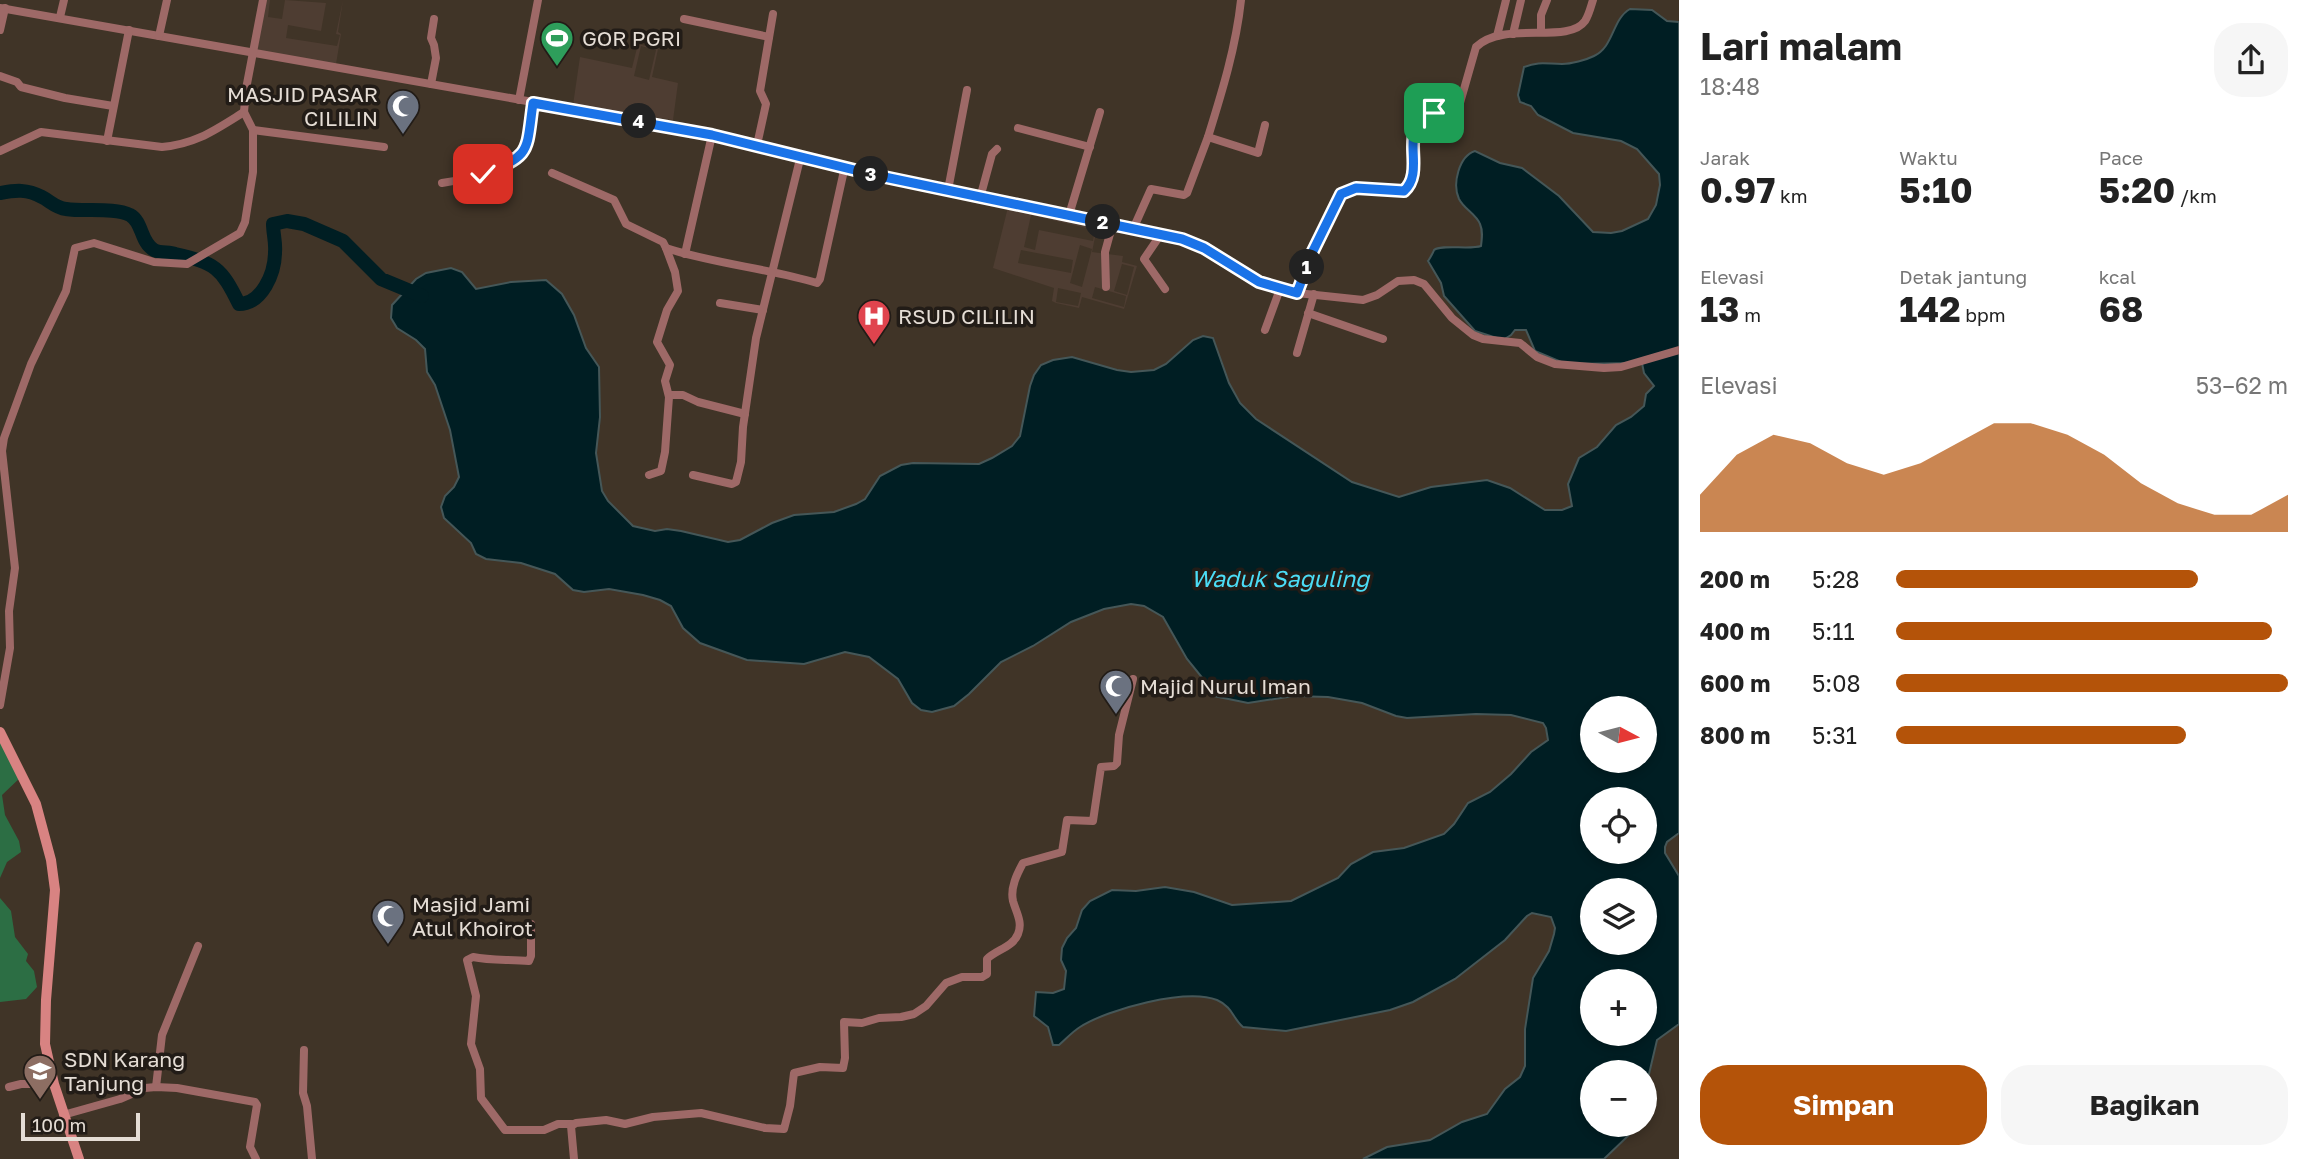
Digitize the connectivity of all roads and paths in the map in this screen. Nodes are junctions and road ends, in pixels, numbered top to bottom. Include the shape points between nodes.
1 (64, 0) edge
2 (167, 0) edge
3 (263, 0) edge
4 (538, 0) edge
5 (1241, 0) edge
6 (1506, 0) edge
7 (1521, 0) edge
8 (1547, 0) edge
9 (1593, 0) edge
10 (3, 8) edge
11 (772, 15) dead end
12 (60, 17) junction
13 (434, 19) dead end
14 (684, 19) dead end
15 (0, 30) edge
16 (129, 30) junction
17 (1541, 32) junction
18 (1513, 34) junction
19 (159, 36) junction
20 (1497, 36) junction
21 (769, 37) junction
22 (252, 54) junction
23 (0, 76) edge
24 (432, 84) junction
25 (967, 90) dead end
26 (519, 100) junction
27 (533, 103) junction
28 (113, 106) junction
29 (244, 112) junction
30 (1100, 112) dead end
31 (1265, 125) dead end
32 (1018, 128) dead end
33 (253, 130) junction
34 (712, 135) junction
35 (1208, 137) junction
36 (107, 141) junction
37 (757, 145) junction
38 (1090, 146) junction
39 (384, 147) dead end
40 (997, 149) dead end
41 (0, 151) edge
42 (801, 156) junction
43 (845, 166) junction
44 (552, 173) dead end
45 (442, 183) dead end
46 (948, 190) junction
47 (980, 198) junction
48 (1069, 215) junction
49 (1113, 223) junction
50 (1134, 227) junction
51 (1161, 234) junction
52 (666, 248) junction
53 (685, 254) junction
54 (773, 270) junction
55 (1106, 287) dead end
56 (1165, 289) dead end
57 (1280, 289) junction
58 (1297, 293) junction
59 (1314, 294) junction
60 (720, 303) dead end
61 (763, 310) junction
62 (1308, 313) junction
63 (1265, 330) dead end
64 (1382, 339) dead end
65 (1679, 350) edge
66 (1297, 352) dead end
67 (669, 395) junction
68 (745, 414) junction
69 (649, 475) dead end
70 (693, 475) dead end
71 (1133, 679) dead end
72 (0, 705) edge
73 (0, 732) edge
74 (531, 924) dead end
75 (198, 946) dead end
76 (304, 1050) dead end
77 (54, 1084) junction
78 (9, 1087) dead end
79 (156, 1087) junction
80 (63, 1115) junction
81 (307, 1122) junction
82 (319, 1123) dead end
83 (572, 1124) junction
84 (79, 1159) edge
85 (256, 1159) edge
86 (312, 1159) edge
87 (574, 1159) edge

1 - 12 street
2 - 19 street
3 - 22 street
4 - 26 street
5 - 35 street via 1228,71
6 - 20 street
7 - 18 street
8 - 17 street
9 - 17 street via 1580,26
10 - 12 street
10 - 15 street
11 - 21 street
12 - 16 street
13 - 24 street
14 - 21 street
16 - 19 street
16 - 28 street
17 - 18 street
18 - 20 street
19 - 22 street
20 - 58 street via 1476,47 1457,107 1419,121 1413,135 1408,187 1398,193 1356,188 1341,194
21 - 37 street via 760,91 766,104
22 - 24 street
22 - 29 street
23 - 28 street via 65,98
24 - 26 street
25 - 46 street
26 - 27 street
27 - 34 street
27 - 45 street via 528,143 521,156 483,174
28 - 36 street
29 - 33 street
29 - 36 street via 181,145
30 - 38 street
31 - 35 street via 1257,153
32 - 38 street
33 - 39 street
33 - 72 street via 253,173 240,233 187,264 154,262 94,243 73,253 66,290 31,364 2,444 15,568 10,648
34 - 37 street
34 - 53 street
35 - 50 street via 1187,193 1152,189
36 - 41 street via 41,132
37 - 42 street
38 - 48 street
40 - 47 street
42 - 43 street
42 - 54 street
43 - 46 street
43 - 54 street via 819,282
44 - 52 street via 614,200 626,224 663,242
46 - 47 street
47 - 48 street
48 - 49 street
49 - 50 street
49 - 55 street via 1105,252
50 - 51 street
51 - 56 street via 1144,260
51 - 57 street via 1194,243 1248,277
52 - 53 street
52 - 67 street via 678,290 657,342 670,365 665,382
53 - 54 street
54 - 61 street
57 - 58 street
57 - 63 street
58 - 59 street
59 - 62 street
59 - 65 street via 1363,300 1409,279 1424,284 1463,329 1483,339 1520,344 1555,364 1621,367
60 - 61 street
61 - 68 street
62 - 64 street
62 - 66 street
67 - 68 street via 684,395
67 - 69 street via 662,468
68 - 70 street via 735,483
71 - 83 street via 1117,762 1101,767 1093,821 1067,820 1062,852 1023,863 1013,889 1019,931 988,959 987,974 946,983 914,1014 844,1022 843,1068 794,1073 785,1129 701,1113 653,1116 625,1124
73 - 77 main road via 36,804 51,860 55,890 44,1026
74 - 83 street via 529,961 467,960 476,996 471,1044 480,1069 481,1098 505,1130
75 - 79 street via 162,1035
76 - 81 street
77 - 78 street
77 - 80 main road
79 - 80 street
79 - 85 street via 255,1102 250,1147
80 - 84 main road
81 - 82 street
81 - 86 street
83 - 87 street

